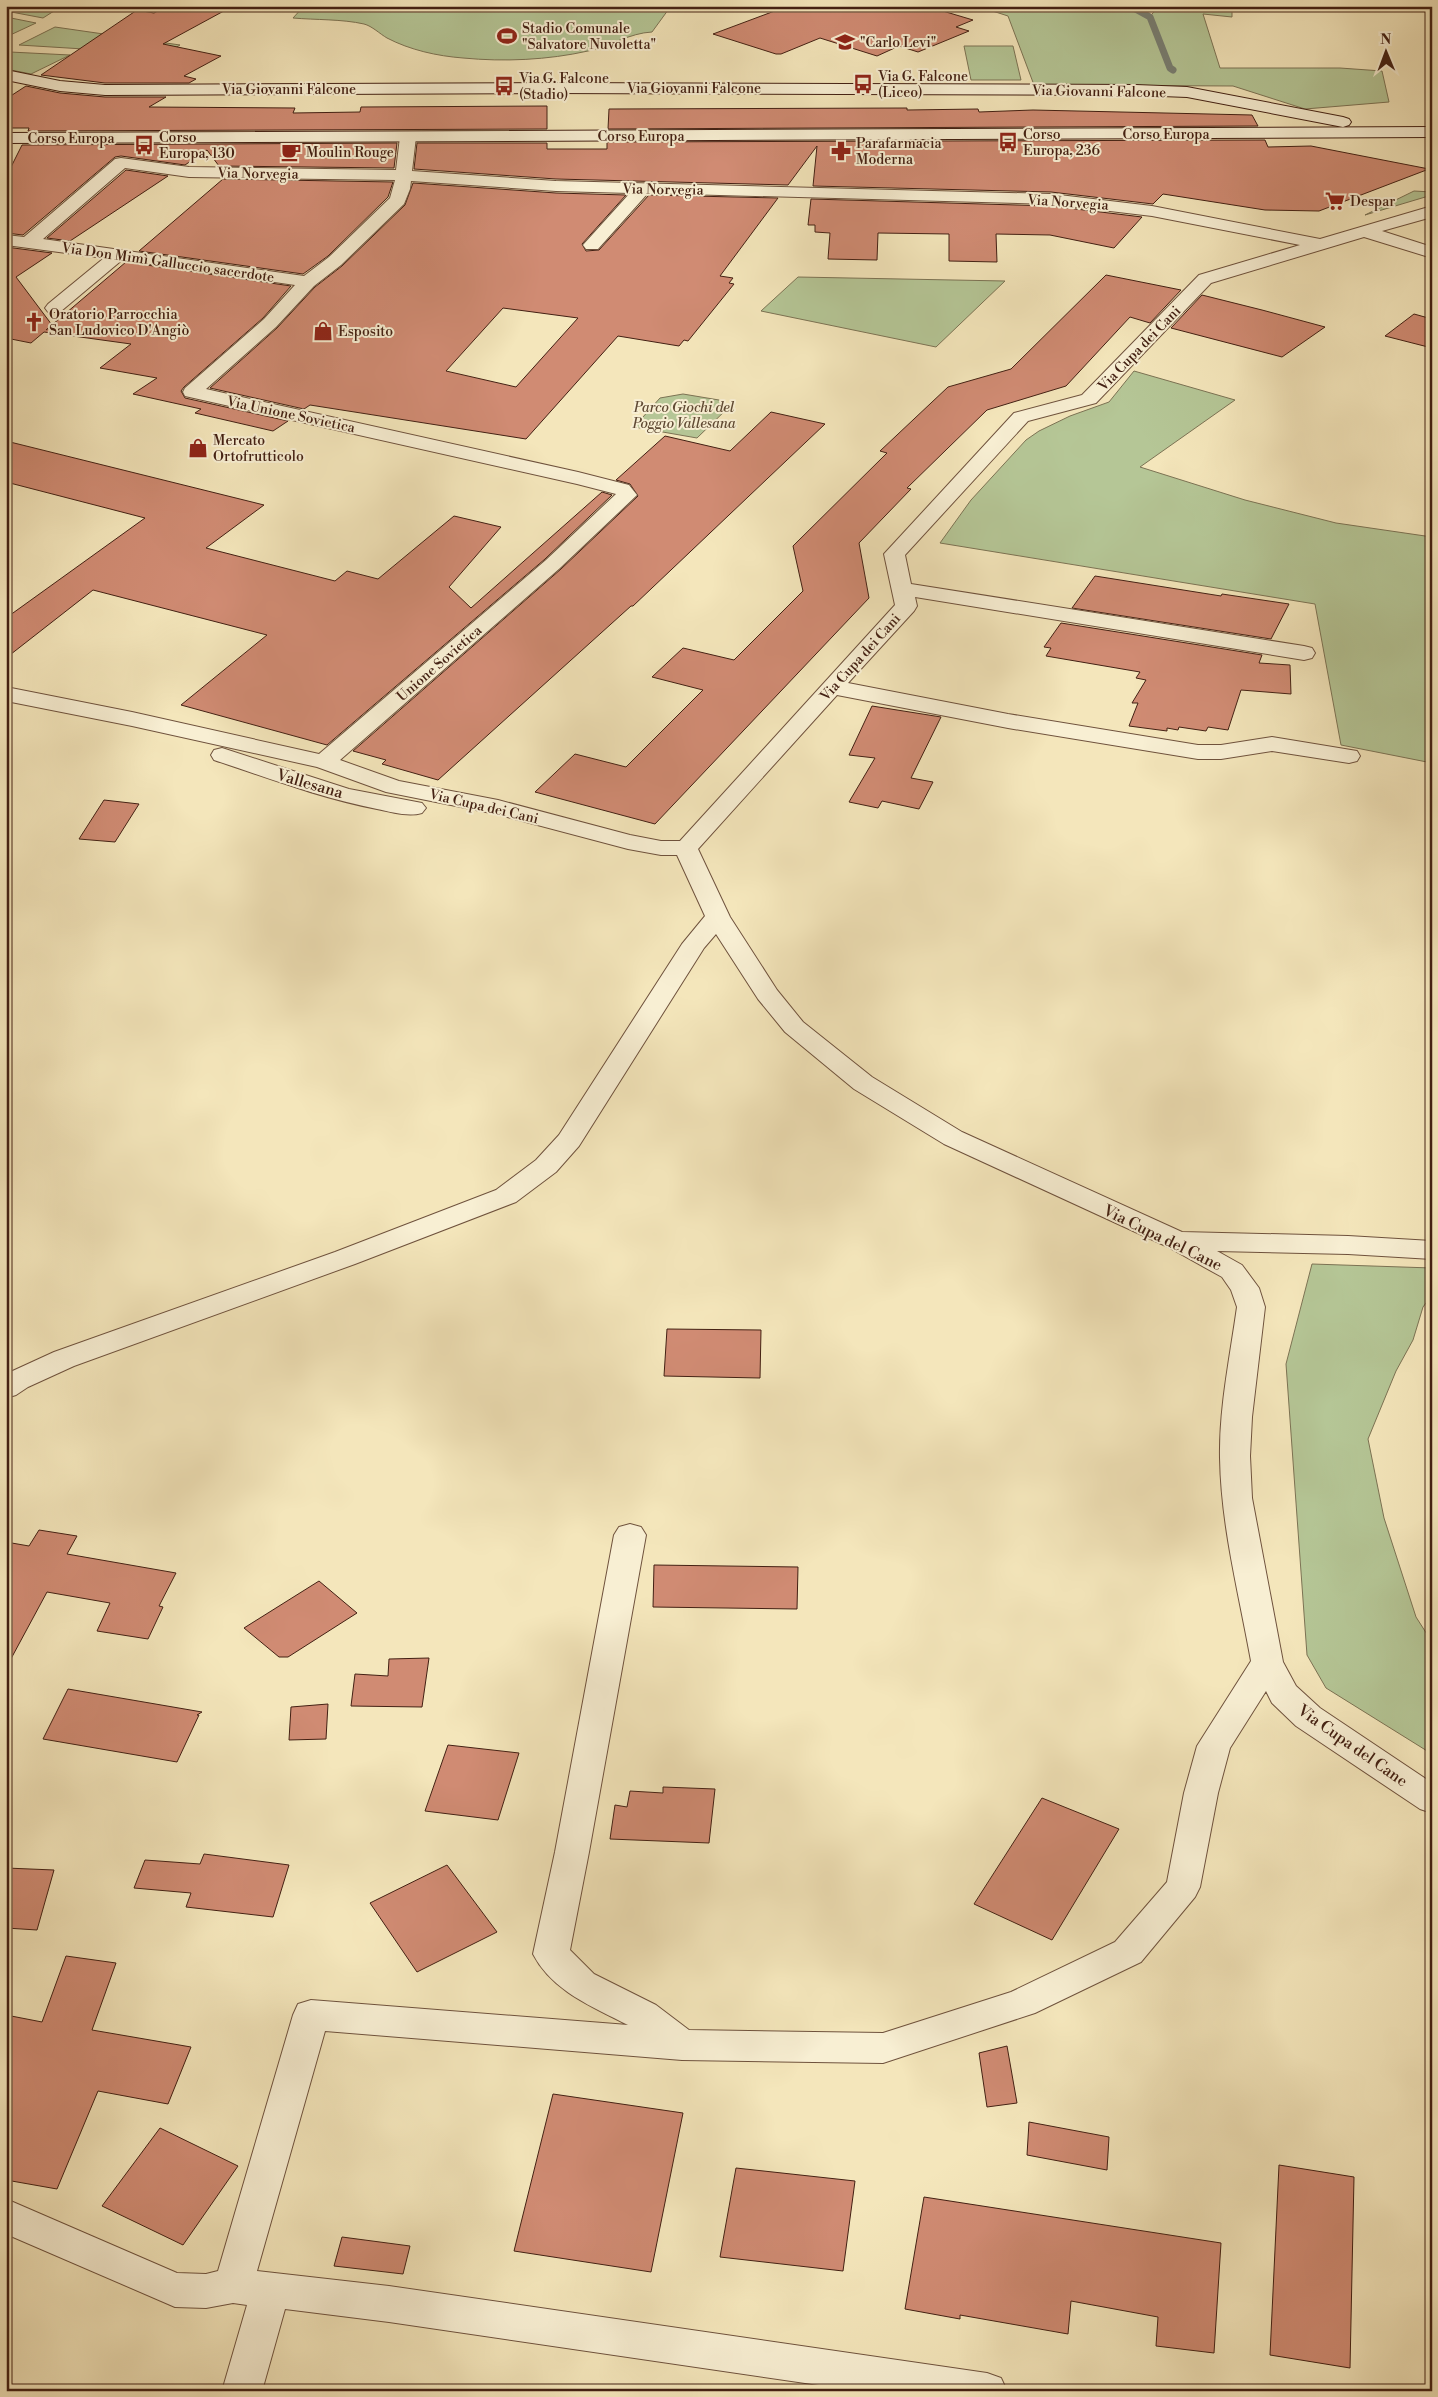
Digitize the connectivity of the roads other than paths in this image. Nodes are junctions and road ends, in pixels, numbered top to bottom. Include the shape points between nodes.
1 (6, 75) edge
2 (1259, 105) junction
3 (1379, 132) junction
4 (1432, 132) edge
5 (1276, 133) junction
6 (408, 137) junction
7 (6, 138) edge
8 (404, 175) junction
9 (643, 189) junction
10 (1432, 211) edge
11 (1366, 232) junction
12 (6, 240) edge
13 (28, 243) junction
14 (592, 245) dead end
15 (1324, 245) junction
16 (1432, 253) edge
17 (119, 254) junction
18 (308, 282) junction
19 (54, 308) dead end
20 (553, 564) joint
21 (902, 589) junction
22 (1304, 653) dead end
23 (832, 687) junction
24 (6, 694) edge
25 (132, 719) junction
26 (1349, 756) dead end
27 (324, 762) junction
28 (686, 848) junction
29 (718, 917) junction
30 (1178, 1241) junction
31 (1432, 1250) edge
32 (6, 1388) edge
33 (630, 1535) dead end
34 (1267, 1662) junction
35 (1432, 1800) edge
36 (682, 2045) junction
37 (6, 2216) edge
38 (233, 2286) junction
39 (271, 2290) junction
40 (242, 2391) edge
41 (987, 2391) edge

1 - 2 street, Via Giovanni Falcone via 60,86 105,90 1126,90 1187,92
2 - 3 street, Via Giovanni Falcone
2 - 5 street via 1280,114 1288,122 1287,128
3 - 4 street, Corso Europa
3 - 5 street, Corso Europa
5 - 6 street, Corso Europa
6 - 7 street, Corso Europa
6 - 8 street, Via Unione Sovietica
8 - 9 street, Via Norvegia
8 - 13 street, Via Norvegia via 189,172 120,163
8 - 18 street, Via Unione Sovietica via 398,200 335,262
9 - 14 street
9 - 15 street, Via Norvegia via 1091,202
10 - 11 street, Via Cupa dei Cani
11 - 15 street, Via Cupa dei Cani
11 - 16 street
12 - 13 street, Via Don Mimì Galluccio sacerdote
13 - 17 street, Via Don Mimì Galluccio sacerdote
15 - 21 street, Via Cupa dei Cani via 1205,279 1089,399 1021,417 894,554
17 - 18 street, Via Don Mimì Galluccio sacerdote
17 - 19 street
18 - 20 street, Via Unione Sovietica via 270,323 192,392 622,489 628,495
20 - 27 street, Unione Sovietica
21 - 22 street
21 - 23 street, Via Cupa dei Cani via 906,606
23 - 26 street via 1008,721 1198,752 1272,744
23 - 28 street, Via Cupa dei Cani
24 - 25 street
25 - 27 street, Vallesana
25 - 28 street, Vallesana via 174,740 361,798 518,824 630,856
27 - 28 street, Via Cupa dei Cani via 394,787 498,807 628,842 661,848
28 - 29 street, Via Cupa del Cane
29 - 30 street, Via Cupa del Cane via 767,994 794,1027 863,1084 952,1138
29 - 32 street via 694,944 569,1140 546,1166 506,1196 64,1359
30 - 31 street
30 - 34 street, Via Cupa del Cane via 1232,1271 1245,1288 1251,1307 1237,1417 1236,1490
33 - 36 street via 550,1954 581,1984 643,2016
34 - 35 street, Via Cupa del Cane via 1284,1694 1308,1717
34 - 36 street via 1214,1746 1201,1793 1183,1887 1128,1952 1022,2003 883,2048
36 - 38 street via 310,2015
37 - 38 street via 174,2290 206,2292
38 - 39 street
39 - 40 street
39 - 41 street via 389,2304

